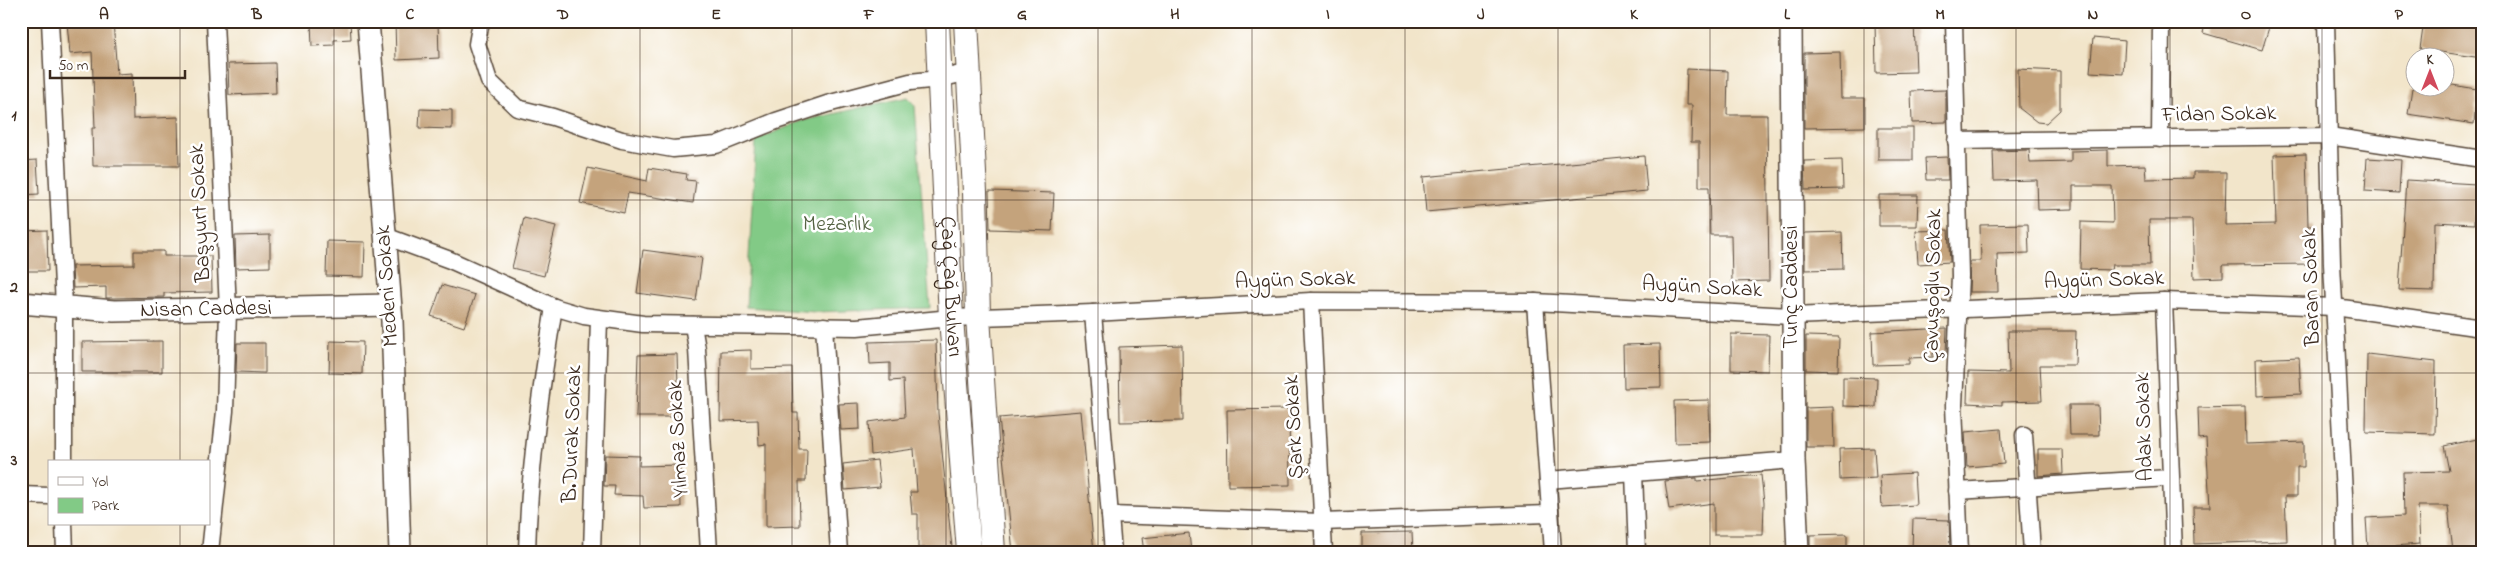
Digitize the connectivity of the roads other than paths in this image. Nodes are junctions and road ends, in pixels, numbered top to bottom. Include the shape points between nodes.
1 (50, 21) edge
2 (215, 21) edge
3 (368, 21) edge
4 (481, 21) edge
5 (937, 21) edge
6 (966, 21) edge
7 (1791, 21) edge
8 (1954, 21) edge
9 (2161, 21) edge
10 (2326, 21) edge
11 (969, 72) junction
12 (939, 79) junction
13 (2329, 136) junction
14 (2160, 139) junction
15 (1956, 141) junction
16 (2482, 159) edge
17 (385, 236) junction
18 (1311, 300) junction
19 (1535, 302) junction
20 (2164, 302) junction
21 (21, 304) edge
22 (390, 305) junction
23 (64, 306) junction
24 (554, 307) junction
25 (1960, 308) junction
26 (2335, 308) junction
27 (228, 310) junction
28 (1093, 313) junction
29 (978, 316) junction
30 (1792, 316) junction
31 (951, 318) junction
32 (599, 319) junction
33 (693, 325) junction
34 (824, 326) junction
35 (2482, 328) edge
36 (2024, 435) dead end
37 (64, 460) edge
38 (1794, 460) junction
39 (1634, 473) junction
40 (2169, 478) junction
41 (1548, 480) junction
42 (2026, 486) junction
43 (1957, 491) junction
44 (21, 495) edge
45 (48, 496) edge
46 (1549, 514) junction
47 (1110, 515) junction
48 (1322, 522) junction
49 (64, 526) edge
50 (65, 552) edge
51 (210, 552) edge
52 (400, 552) edge
53 (527, 552) edge
54 (592, 552) edge
55 (709, 552) edge
56 (839, 552) edge
57 (969, 552) edge
58 (993, 552) edge
59 (1113, 552) edge
60 (1324, 552) edge
61 (1552, 552) edge
62 (1637, 552) edge
63 (1798, 552) edge
64 (1960, 552) edge
65 (2032, 552) edge
66 (2174, 552) edge
67 (2344, 552) edge

1 - 23 street
2 - 27 street, Başyurt Sokak
3 - 17 street, Medeni Sokak
4 - 12 street via 477,44 488,81 517,108 622,140 673,149 716,145 827,104 910,82
5 - 12 main road, Çağ Çağ Bulvarı
6 - 11 main road, Çağ Çağ Bulvarı
7 - 30 street, Tunç Caddesi
8 - 15 street, Çavuşoğlu Sokak
9 - 14 street
10 - 13 street, Baran Sokak
11 - 12 street
11 - 29 main road, Çağ Çağ Bulvarı
12 - 31 main road, Çağ Çağ Bulvarı
13 - 14 street, Fidan Sokak
13 - 16 street, Fidan Sokak
13 - 26 street, Baran Sokak
14 - 15 street, Fidan Sokak
15 - 25 street, Çavuşoğlu Sokak
17 - 22 street, Medeni Sokak
17 - 24 street, Aygün Sokak via 450,260
18 - 19 street, Aygün Sokak
18 - 28 street, Aygün Sokak
18 - 48 street, Şark Sokak
19 - 30 street, Aygün Sokak
19 - 41 street
20 - 25 street, Aygün Sokak
20 - 26 street, Aygün Sokak
20 - 40 street, Adak Sokak
21 - 23 street, Nisan Caddesi
22 - 27 street, Nisan Caddesi
22 - 52 street, Medeni Sokak
23 - 27 street, Nisan Caddesi via 114,311
23 - 37 street
24 - 32 street, Aygün Sokak
24 - 53 street via 536,413
25 - 30 street, Aygün Sokak
25 - 43 street, Çavuşoğlu Sokak via 1954,405
26 - 35 street, Aygün Sokak
26 - 67 street, Baran Sokak
27 - 51 street, Başyurt Sokak via 225,411
28 - 29 street, Aygün Sokak
28 - 47 street
29 - 31 street, Aygün Sokak
29 - 58 main road, Çağ Çağ Bulvarı
30 - 38 street, Tunç Caddesi
31 - 34 street, Aygün Sokak via 857,327
31 - 57 main road, Çağ Çağ Bulvarı
32 - 33 street, Aygün Sokak
32 - 54 street, B.Durak Sokak
33 - 34 street, Aygün Sokak
33 - 55 street, Yılmaz Sokak
34 - 56 street
36 - 42 street
38 - 39 street
38 - 63 street, Tunç Caddesi
39 - 41 street
39 - 62 street
40 - 42 street
40 - 66 street, Adak Sokak
41 - 46 street
42 - 43 street
42 - 65 street
43 - 64 street, Çavuşoğlu Sokak
44 - 45 street
46 - 48 street
46 - 61 street
47 - 48 street
47 - 59 street
48 - 60 street, Şark Sokak
49 - 50 street

